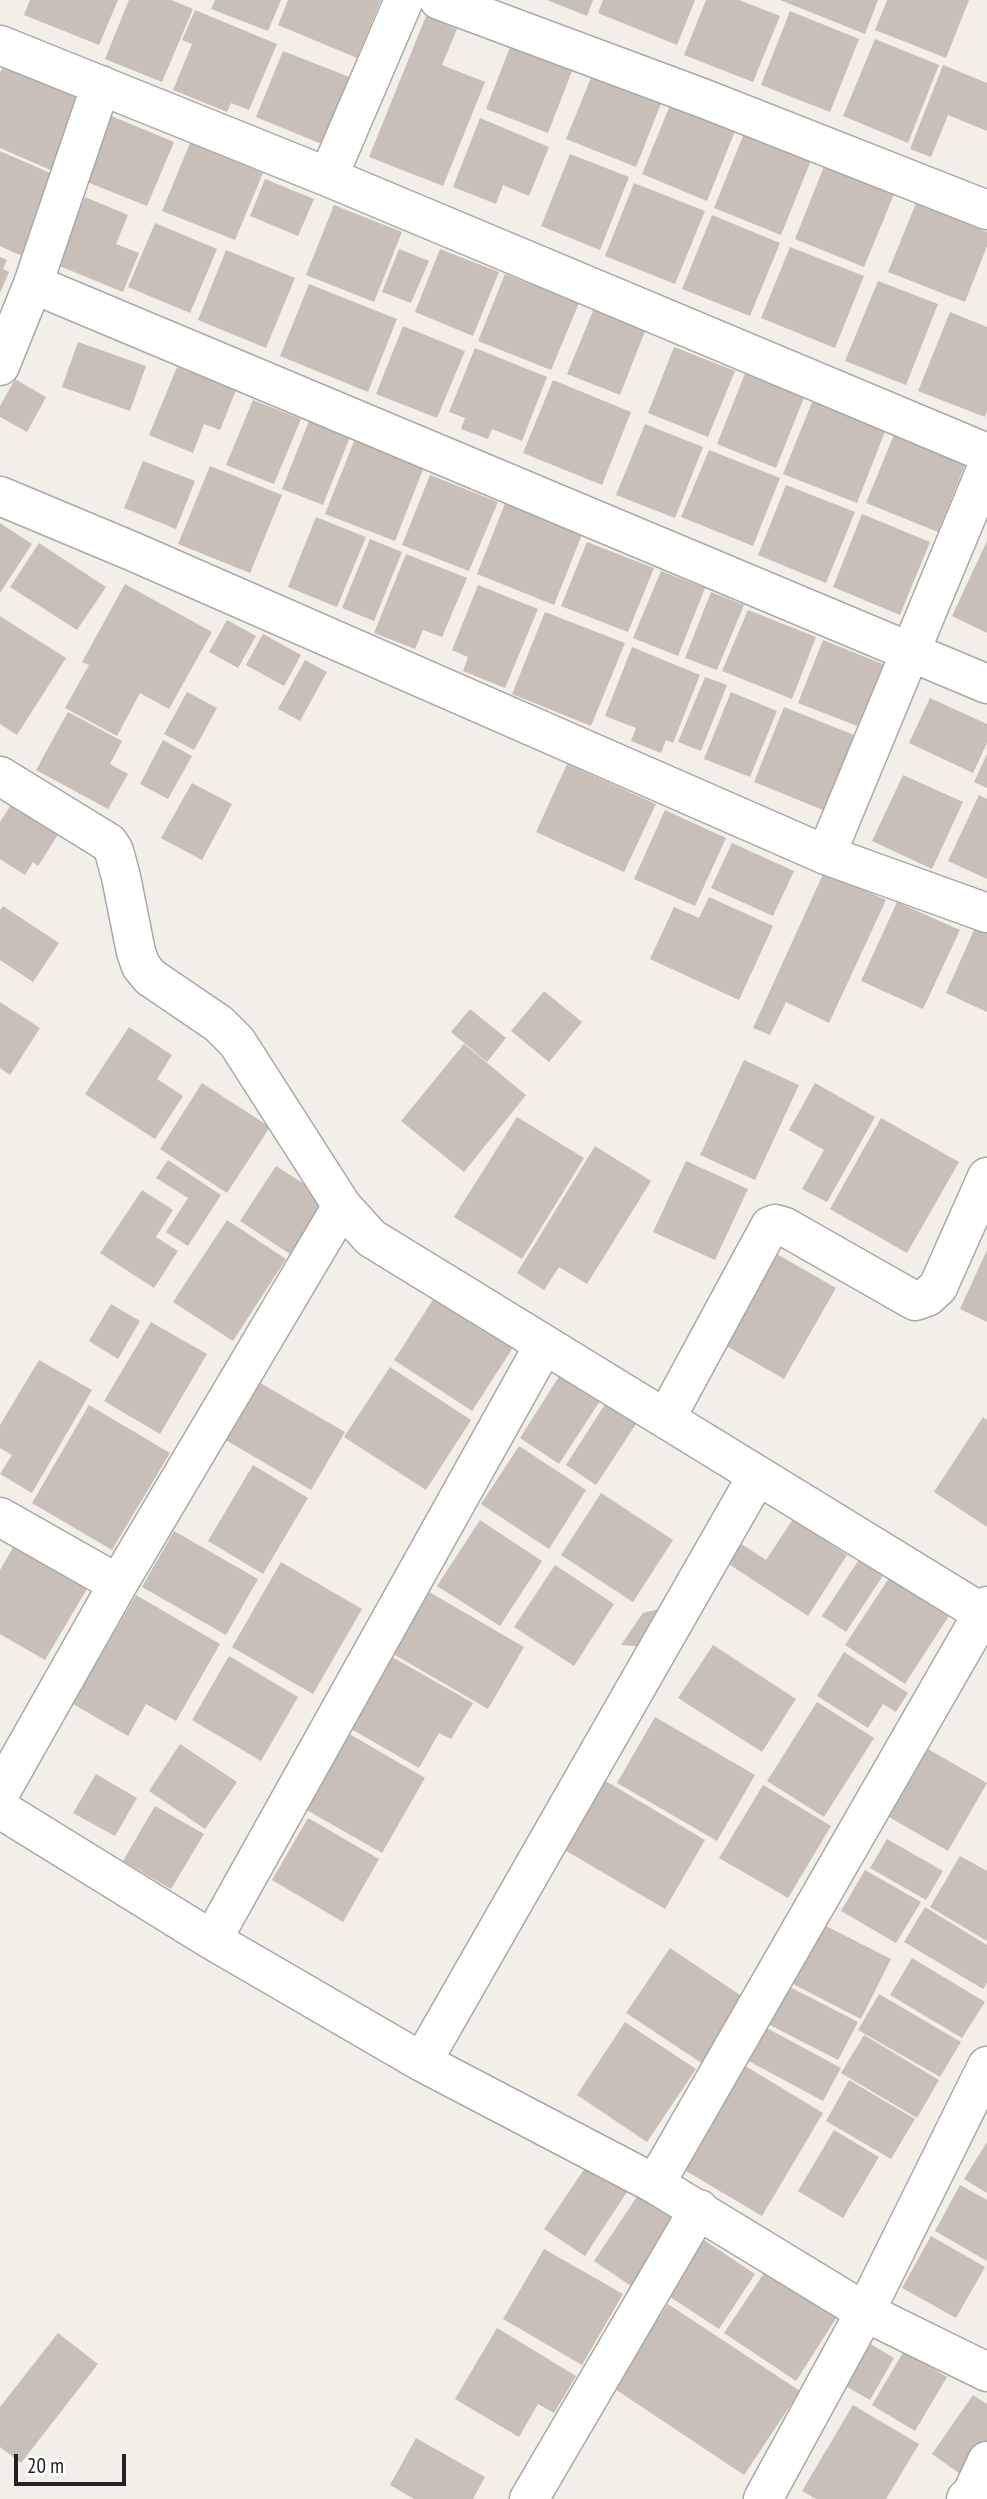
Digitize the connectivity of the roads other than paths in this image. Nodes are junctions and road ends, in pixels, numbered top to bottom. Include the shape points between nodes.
1 (404, 0) edge
2 (439, 0) edge
3 (0, 45) edge
4 (102, 85) junction
5 (328, 177) junction
6 (987, 210) edge
7 (33, 284) junction
8 (0, 366) edge
9 (987, 453) edge
10 (987, 467) edge
11 (0, 496) edge
12 (912, 653) junction
13 (987, 684) edge
14 (0, 776) edge
15 (826, 855) junction
16 (987, 913) edge
17 (987, 1177) edge
18 (342, 1206) junction
19 (544, 1345) junction
20 (666, 1418) junction
21 (757, 1476) junction
22 (0, 1517) edge
23 (118, 1584) junction
24 (985, 1611) edge
25 (0, 1793) edge
26 (0, 1810) edge
27 (212, 1940) junction
28 (422, 2062) junction
29 (987, 2066) edge
30 (654, 2184) junction
31 (699, 2209) junction
32 (865, 2312) junction
33 (987, 2372) edge
34 (987, 2462) edge
35 (529, 2499) edge
36 (764, 2499) edge
37 (966, 2499) edge

1 - 5 street
2 - 6 street
3 - 4 street
4 - 5 street
4 - 7 street
5 - 9 street
7 - 8 street
7 - 12 street
10 - 12 street
11 - 15 street
12 - 13 street
12 - 15 street
14 - 18 street via 109,843 141,966 237,1042
15 - 16 street
17 - 20 street via 938,1287 915,1301 785,1227 770,1226
18 - 19 street via 371,1238
18 - 23 street
19 - 20 street
19 - 27 street
20 - 21 street
21 - 24 street
21 - 28 street
22 - 23 street
23 - 25 street
24 - 30 street
26 - 27 street
27 - 28 street
28 - 30 street
29 - 32 street
30 - 31 street
31 - 32 street
31 - 35 street
32 - 33 street
32 - 36 street
34 - 37 street

